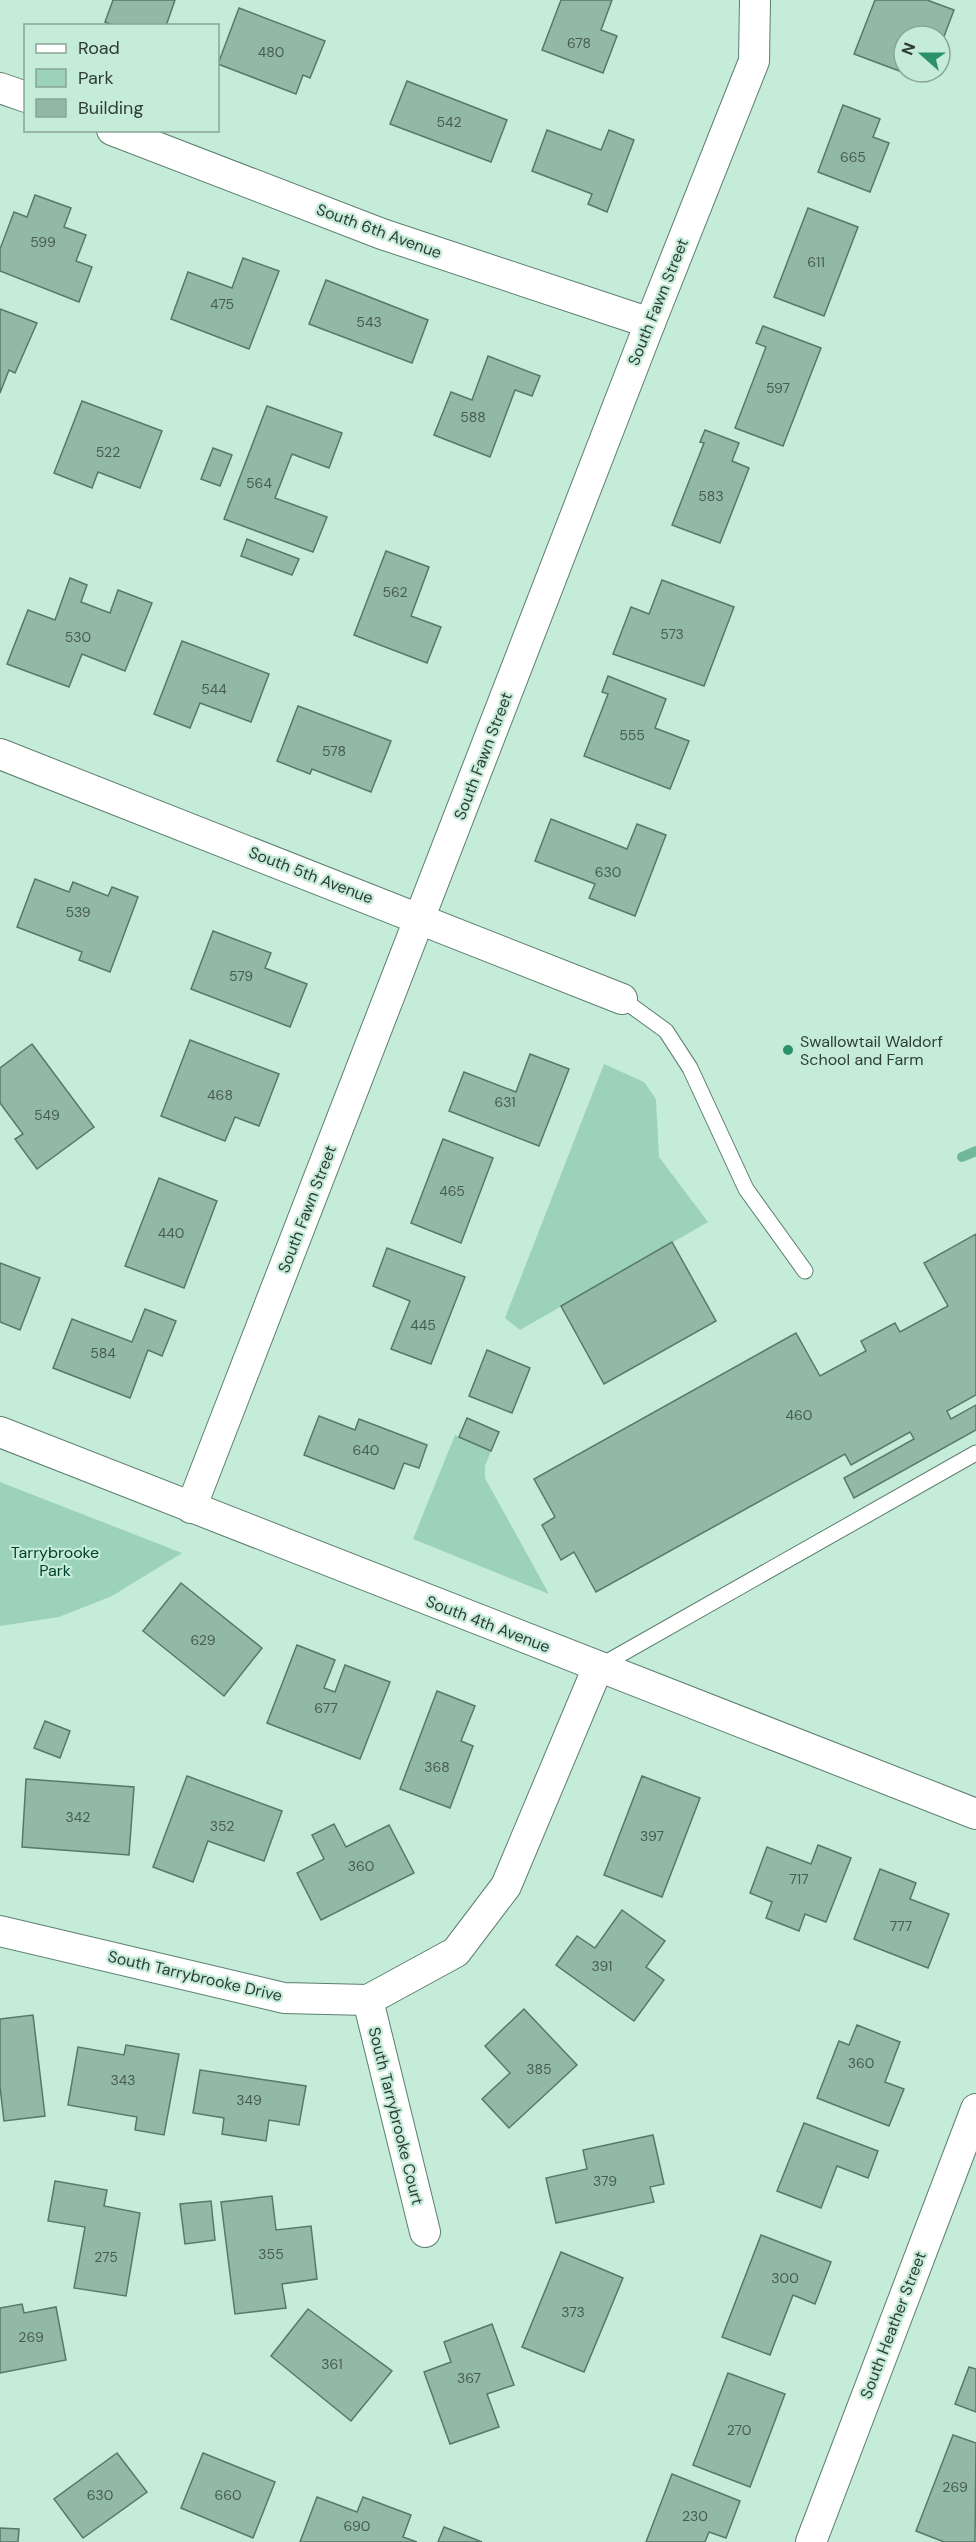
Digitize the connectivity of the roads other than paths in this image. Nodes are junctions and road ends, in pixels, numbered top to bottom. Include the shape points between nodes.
1 (755, 0) edge
2 (0, 88) edge
3 (24, 96) edge
4 (117, 132) edge
5 (650, 323) junction
6 (0, 754) edge
7 (420, 917) junction
8 (622, 999) joint
9 (805, 1272) dead end
10 (0, 1432) edge
11 (976, 1453) edge
12 (191, 1508) junction
13 (598, 1667) junction
14 (976, 1814) edge
15 (0, 1931) edge
16 (368, 2000) junction
17 (976, 2109) edge
18 (425, 2232) dead end
19 (811, 2542) edge

1 - 5 street, South Fawn Street via 754,61
2 - 3 street
4 - 5 street, South 6th Avenue via 382,234
5 - 7 street, South Fawn Street
6 - 7 street, South 5th Avenue
7 - 8 street, South 5th Avenue
7 - 12 street, South Fawn Street
8 - 9 lane via 666,1031 690,1068 746,1189
10 - 12 street, South 4th Avenue
11 - 13 lane
12 - 13 street, South 4th Avenue
13 - 14 street, South 4th Avenue
13 - 16 street, South Tarrybrooke Drive via 506,1886 456,1952
15 - 16 street, South Tarrybrooke Drive via 284,1998
16 - 18 street, South Tarrybrooke Court
17 - 19 street, South Heather Street

